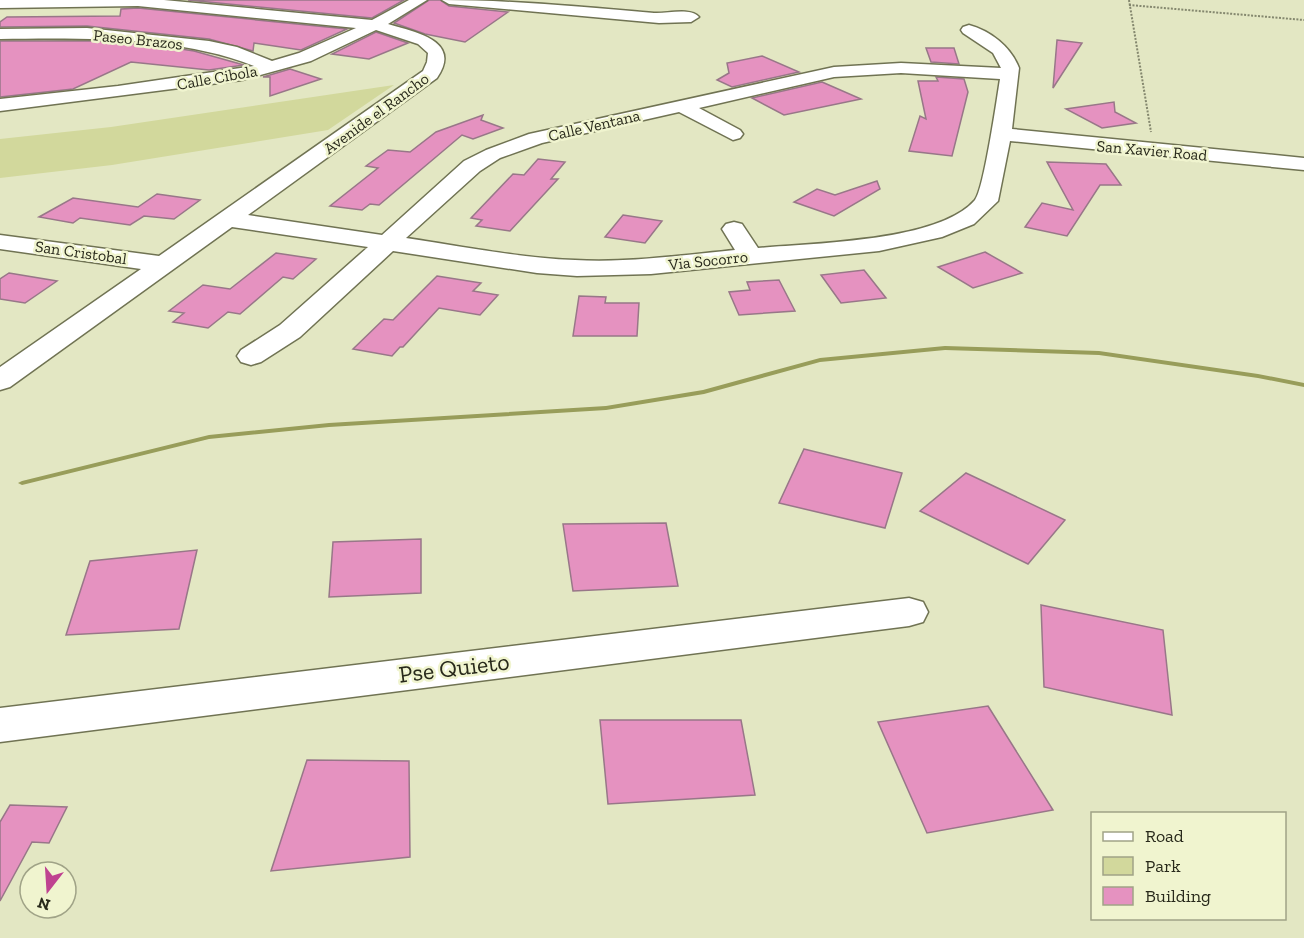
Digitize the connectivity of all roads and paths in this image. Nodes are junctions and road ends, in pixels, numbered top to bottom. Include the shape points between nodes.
1 (249, 0) edge
2 (420, 0) edge
3 (449, 0) edge
4 (1129, 0) edge
5 (85, 1) edge
6 (0, 4) edge
7 (1129, 5) junction
8 (553, 9) junction
9 (226, 11) junction
10 (691, 17) dead end
11 (1304, 20) edge
12 (536, 22) dead end
13 (375, 26) junction
14 (969, 30) dead end
15 (46, 33) junction
16 (0, 34) edge
17 (272, 67) junction
18 (1009, 74) junction
19 (0, 105) edge
20 (680, 105) junction
21 (733, 134) dead end
22 (1001, 134) junction
23 (1155, 151) junction
24 (1304, 164) edge
25 (228, 219) junction
26 (734, 229) dead end
27 (0, 242) edge
28 (387, 242) junction
29 (751, 256) junction
30 (163, 264) junction
31 (251, 356) dead end
32 (0, 381) edge
33 (909, 612) dead end
34 (0, 725) edge

1 - 9 street
2 - 13 street, Calle Cibola
3 - 8 street
4 - 7 path
5 - 6 street, Avenide el Rancho
5 - 9 street, Avenide el Rancho
5 - 15 street
7 - 11 path
7 - 23 path
8 - 10 street
8 - 12 street
9 - 13 street, Avenide el Rancho
13 - 17 street, Calle Cibola
13 - 25 street, Avenide el Rancho via 424,41 436,52 431,74
14 - 18 street, Via Socorro via 1000,49 1009,61
15 - 16 street, Paseo Brazos
15 - 17 street, Paseo Brazos via 87,33 209,46
17 - 19 street, Calle Cibola via 194,82
18 - 20 street, Calle Ventana via 937,69 856,70
18 - 22 street, Via Socorro
20 - 21 street
20 - 28 street, Calle Ventana via 536,138 493,154 455,179
22 - 23 street, San Xavier Road
22 - 29 street, Via Socorro via 987,201 966,219 934,232 879,243
23 - 24 street, San Xavier Road
25 - 28 street, Via Socorro
25 - 30 street, Avenide el Rancho
26 - 29 street
27 - 30 street, San Cristobal
28 - 29 street, Via Socorro via 577,268 639,267
28 - 31 street, Calle Ventana via 290,331
30 - 32 street, Avenide el Rancho
33 - 34 street, Pse Quieto

